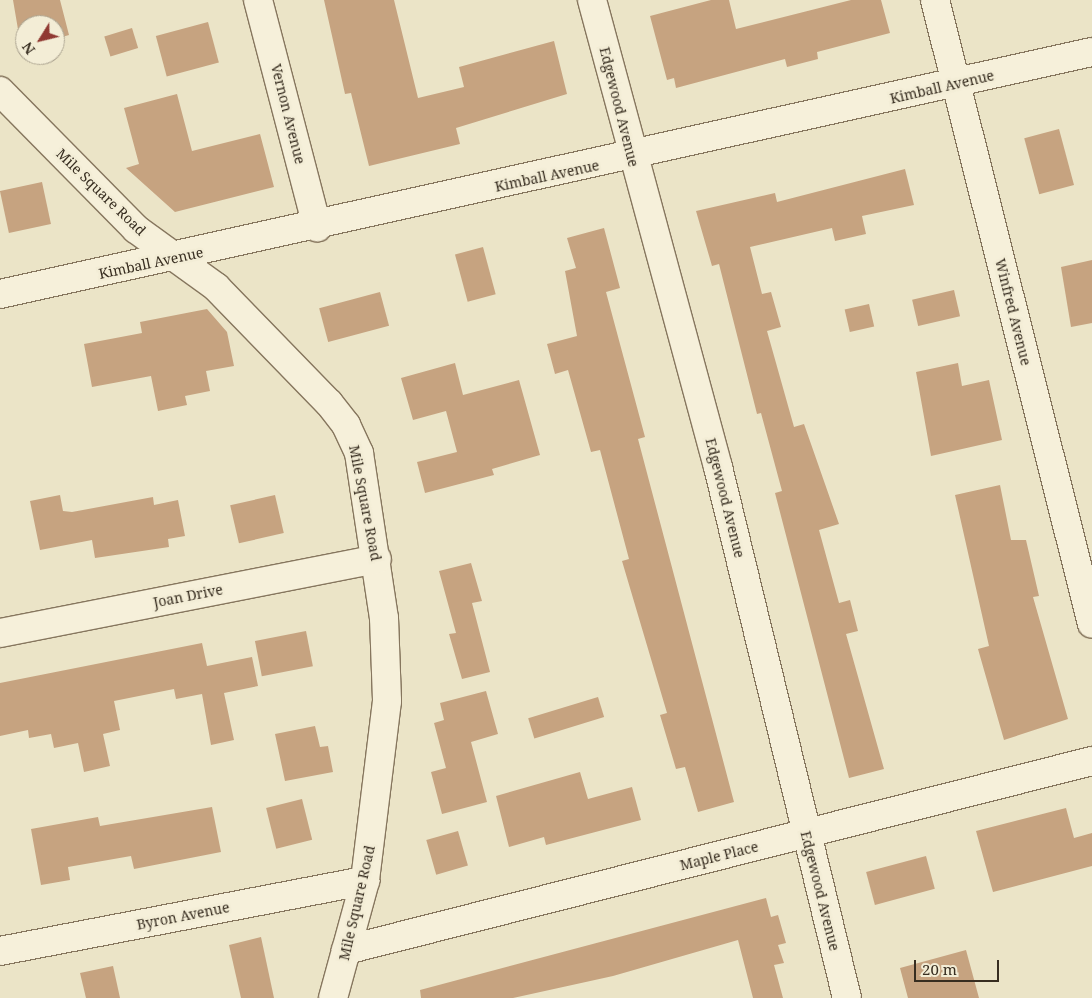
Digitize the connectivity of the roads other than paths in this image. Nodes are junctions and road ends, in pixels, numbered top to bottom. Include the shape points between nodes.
1 (258, 0) edge
2 (592, 0) edge
3 (935, 0) edge
4 (1092, 52) edge
5 (955, 84) junction
6 (0, 91) edge
7 (631, 158) junction
8 (317, 227) junction
9 (176, 258) junction
10 (0, 294) edge
11 (377, 560) junction
12 (1092, 624) edge
13 (0, 633) edge
14 (1092, 761) edge
15 (805, 834) junction
16 (365, 881) junction
17 (346, 950) junction
18 (0, 951) edge
19 (334, 998) edge
20 (847, 998) edge

1 - 8 street, Vernon Avenue
2 - 7 street, Edgewood Avenue
3 - 5 street, Winfred Avenue
4 - 5 street, Kimball Avenue
5 - 7 street, Kimball Avenue
5 - 12 street, Winfred Avenue
6 - 9 street, Mile Square Road via 136,229
7 - 8 street, Kimball Avenue
7 - 15 street, Edgewood Avenue via 718,466
8 - 9 street, Kimball Avenue
9 - 10 street, Kimball Avenue
9 - 11 street, Mile Square Road via 216,288 346,425 359,453
11 - 13 street, Joan Drive
11 - 16 street, Mile Square Road via 387,701
14 - 15 street, Maple Place
15 - 17 street, Maple Place
15 - 20 street, Edgewood Avenue
16 - 17 street, Mile Square Road
16 - 18 street, Byron Avenue
17 - 19 street, Mile Square Road

